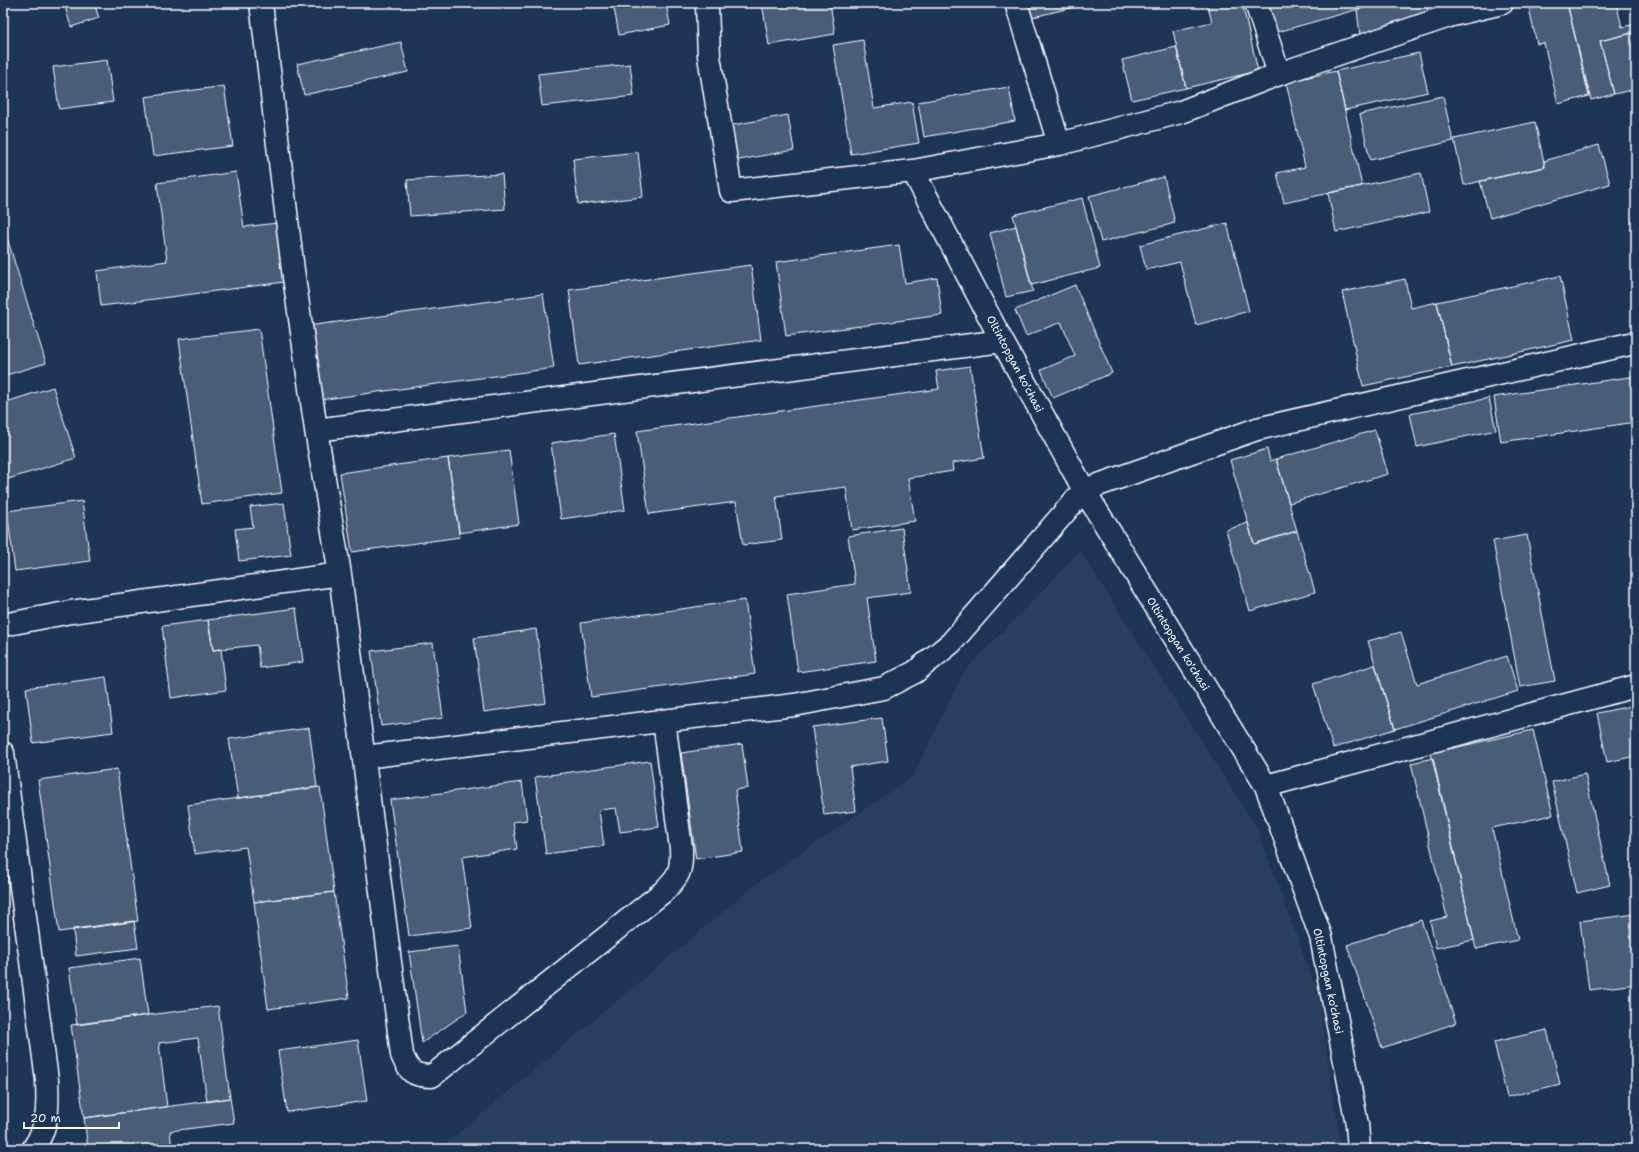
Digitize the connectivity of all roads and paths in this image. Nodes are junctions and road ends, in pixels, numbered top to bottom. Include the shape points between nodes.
1 (261, 3) edge
2 (1016, 3) edge
3 (1256, 3) edge
4 (1502, 3) edge
5 (707, 6) dead end
6 (1451, 9) edge
7 (1279, 74) junction
8 (1059, 144) junction
9 (913, 171) junction
10 (1002, 341) junction
11 (1634, 343) dead end
12 (316, 430) junction
13 (1084, 490) junction
14 (340, 574) junction
15 (3, 625) edge
16 (1636, 686) edge
17 (664, 721) junction
18 (3, 753) edge
19 (364, 757) junction
20 (1266, 786) junction
21 (33, 1149) edge
22 (1359, 1149) edge

1 - 12 street via 292,262
2 - 8 street
3 - 7 street
4 - 6 street
5 - 9 street via 709,56 731,191
6 - 7 street
7 - 8 street via 1181,112
8 - 9 street
9 - 10 street, Oltintopgan ko'chasi
10 - 12 street
10 - 13 street, Oltintopgan ko'chasi
11 - 13 street via 1257,429
12 - 14 street
13 - 17 street via 951,643 915,672 884,688 794,705
13 - 20 street, Oltintopgan ko'chasi
14 - 15 street via 71,612
14 - 19 street
16 - 20 street
17 - 19 street
17 - 19 street via 681,848 682,864 676,879 432,1076 420,1076 408,1069 402,1055
18 - 21 street via 47,1080 48,1111 40,1139
20 - 22 street, Oltintopgan ko'chasi via 1321,937 1357,1124

